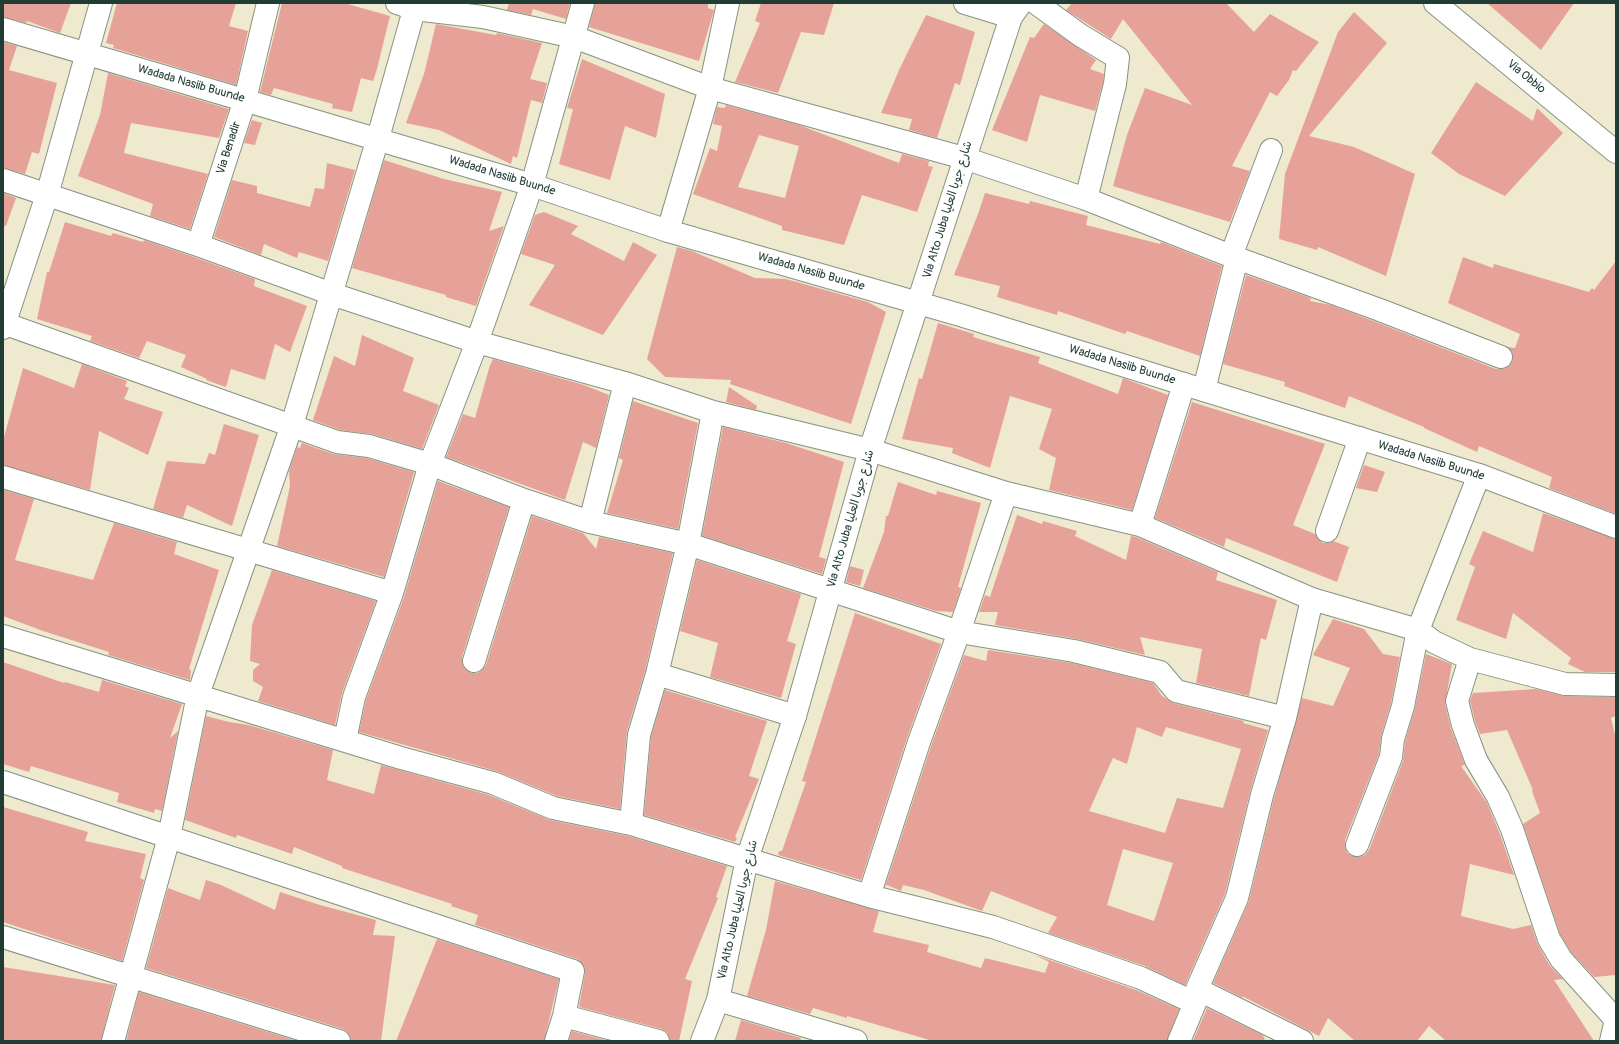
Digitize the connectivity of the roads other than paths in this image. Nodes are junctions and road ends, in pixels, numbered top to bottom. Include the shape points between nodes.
1 (101, 3) edge
2 (268, 3) edge
3 (583, 3) edge
4 (728, 3) edge
5 (966, 3) edge
6 (1036, 3) edge
7 (1435, 3) edge
8 (409, 5) edge
9 (1016, 10) edge
10 (3, 29) edge
11 (574, 37) junction
12 (87, 55) junction
13 (710, 88) junction
14 (245, 100) junction
15 (378, 138) junction
16 (1271, 150) dead end
17 (1616, 152) edge
18 (964, 158) junction
19 (3, 180) edge
20 (532, 185) junction
21 (47, 195) junction
22 (1086, 199) junction
23 (668, 231) junction
24 (198, 245) junction
25 (1234, 257) junction
26 (332, 294) junction
27 (919, 303) junction
28 (4, 324) edge
29 (477, 342) junction
30 (1501, 357) dead end
31 (625, 383) junction
32 (1194, 387) junction
33 (713, 412) junction
34 (292, 425) junction
35 (1360, 438) junction
36 (870, 450) junction
37 (430, 464) junction
38 (1479, 475) junction
39 (3, 477) edge
40 (1006, 493) junction
41 (524, 500) junction
42 (590, 522) junction
43 (1140, 525) junction
44 (1616, 527) edge
45 (1327, 531) dead end
46 (688, 544) junction
47 (250, 551) junction
48 (831, 591) junction
49 (392, 593) junction
50 (1312, 599) junction
51 (1418, 630) junction
52 (959, 632) junction
53 (3, 636) edge
54 (1470, 659) junction
55 (474, 662) dead end
56 (657, 674) junction
57 (1616, 685) edge
58 (198, 695) junction
59 (795, 716) junction
60 (1285, 718) junction
61 (345, 740) junction
62 (3, 782) edge
63 (631, 824) junction
64 (169, 836) junction
65 (1357, 845) dead end
66 (747, 859) junction
67 (869, 896) junction
68 (3, 937) edge
69 (132, 977) junction
70 (1196, 996) junction
71 (718, 1000) junction
72 (564, 1016) junction
73 (1616, 1020) edge
74 (113, 1041) edge
75 (339, 1041) edge
76 (556, 1041) edge
77 (658, 1041) edge
78 (702, 1041) edge
79 (856, 1041) edge
80 (1179, 1041) edge
81 (1302, 1041) edge
82 (1611, 1041) edge

1 - 12 street
2 - 14 street, Via Benadir
3 - 11 street
4 - 13 street
5 - 9 street
6 - 22 street via 1080,35 1118,58 1115,84
7 - 17 street, Via Obbio
8 - 11 street via 483,17
8 - 15 street
9 - 18 street, Via Alto Juba شارع جوبا العليا
10 - 12 street, Wadada Nasiib Buunde
11 - 13 street
11 - 20 street
12 - 14 street, Wadada Nasiib Buunde
12 - 21 street
13 - 18 street
13 - 23 street
14 - 15 street, Wadada Nasiib Buunde
14 - 24 street, Via Benadir
15 - 20 street, Wadada Nasiib Buunde
15 - 26 street
16 - 25 street
18 - 22 street
18 - 27 street, Via Alto Juba شارع جوبا العليا
19 - 21 street
20 - 23 street, Wadada Nasiib Buunde
20 - 29 street
21 - 24 street
21 - 28 street
22 - 25 street
23 - 27 street, Wadada Nasiib Buunde
24 - 26 street
25 - 30 street
25 - 32 street
26 - 29 street
26 - 34 street
27 - 32 street, Wadada Nasiib Buunde
27 - 36 street, Via Alto Juba شارع جوبا العليا
28 - 34 street
29 - 31 street
29 - 37 street
31 - 33 street
31 - 42 street
32 - 35 street, Wadada Nasiib Buunde
32 - 43 street
33 - 36 street
33 - 46 street
34 - 37 street via 337,442 369,446
34 - 47 street
35 - 38 street, Wadada Nasiib Buunde
35 - 45 street
36 - 40 street
36 - 48 street, Via Alto Juba شارع جوبا العليا
37 - 41 street
37 - 49 street
38 - 44 street, Wadada Nasiib Buunde
38 - 51 street
39 - 47 street
40 - 43 street
40 - 52 street
41 - 42 street
41 - 55 street
42 - 46 street
43 - 50 street
46 - 48 street
46 - 56 street
47 - 49 street
47 - 58 street
48 - 52 street
48 - 59 street, Via Alto Juba شارع جوبا العليا
49 - 61 street via 354,697
50 - 51 street
50 - 60 street
51 - 54 street via 1434,642
51 - 65 street via 1391,757
52 - 60 street via 1074,652 1160,672 1176,691
52 - 67 street via 919,742
53 - 58 street
54 - 57 street via 1565,684
54 - 73 street via 1457,700 1476,760 1498,797 1512,829 1549,939 1562,959
56 - 59 street
56 - 63 street via 639,735
58 - 61 street
58 - 64 street
59 - 66 street, Via Alto Juba شارع جوبا العليا
60 - 70 street via 1262,795 1237,898
61 - 63 street via 494,783 553,808
62 - 64 street
63 - 66 street
64 - 69 street
64 - 72 street via 573,971
66 - 67 street
66 - 71 street, Via Alto Juba شارع جوبا العليا
67 - 70 street via 993,926
68 - 69 street
69 - 74 street
69 - 75 street
70 - 80 street
70 - 81 street
71 - 78 street, Via Alto Juba شارع جوبا العليا
71 - 79 street
72 - 76 street
72 - 77 street
73 - 82 street

